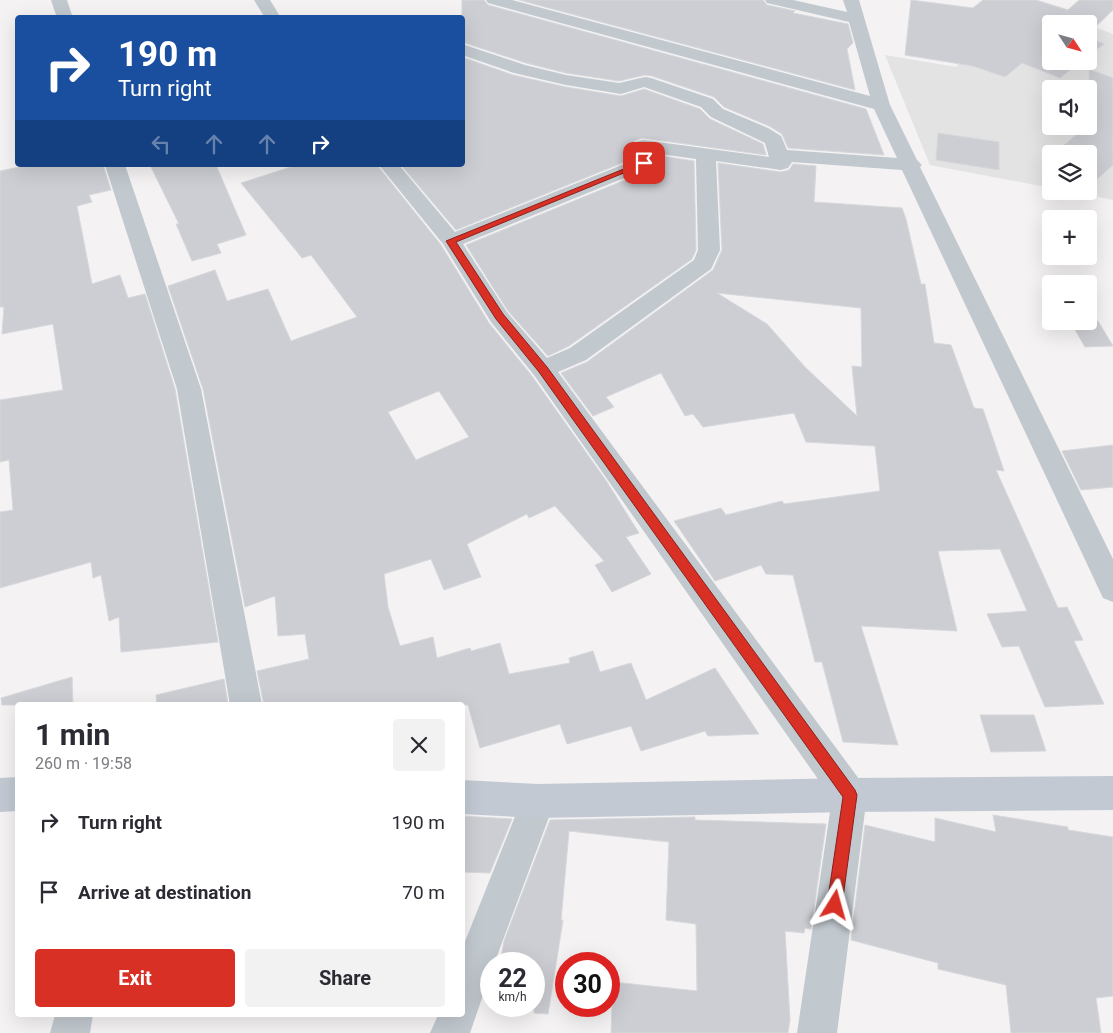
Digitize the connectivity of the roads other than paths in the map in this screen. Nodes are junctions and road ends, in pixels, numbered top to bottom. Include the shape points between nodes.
1 (59, 0) edge
2 (262, 0) edge
3 (494, 0) edge
4 (774, 0) edge
5 (853, 10) edge
6 (64, 15) edge
7 (271, 15) edge
8 (465, 50) edge
9 (881, 105) junction
10 (706, 155) junction
11 (781, 164) junction
12 (912, 165) junction
13 (116, 167) edge
14 (391, 167) edge
15 (450, 241) junction
16 (543, 369) junction
17 (1113, 589) edge
18 (245, 702) edge
19 (1113, 793) edge
20 (15, 794) edge
21 (0, 795) edge
22 (850, 795) junction
23 (465, 797) edge
24 (538, 801) junction
25 (465, 991) edge
26 (74, 1017) edge
27 (455, 1017) edge
28 (70, 1033) edge
29 (450, 1033) edge
30 (817, 1033) edge

1 - 6 street
2 - 7 street
3 - 9 street
4 - 5 street
5 - 9 street
8 - 11 street via 566,80 621,89 645,82 707,103 717,113 774,140
9 - 12 street
10 - 11 street
10 - 15 street via 643,146 644,163
10 - 16 street via 709,250 703,264 578,354
11 - 12 street via 788,156
12 - 17 street
13 - 18 street via 189,389
14 - 15 street
15 - 16 street via 499,316
16 - 22 street
19 - 22 street
20 - 21 street
22 - 24 street
22 - 30 street
23 - 24 street
24 - 25 street
26 - 28 street
27 - 29 street

